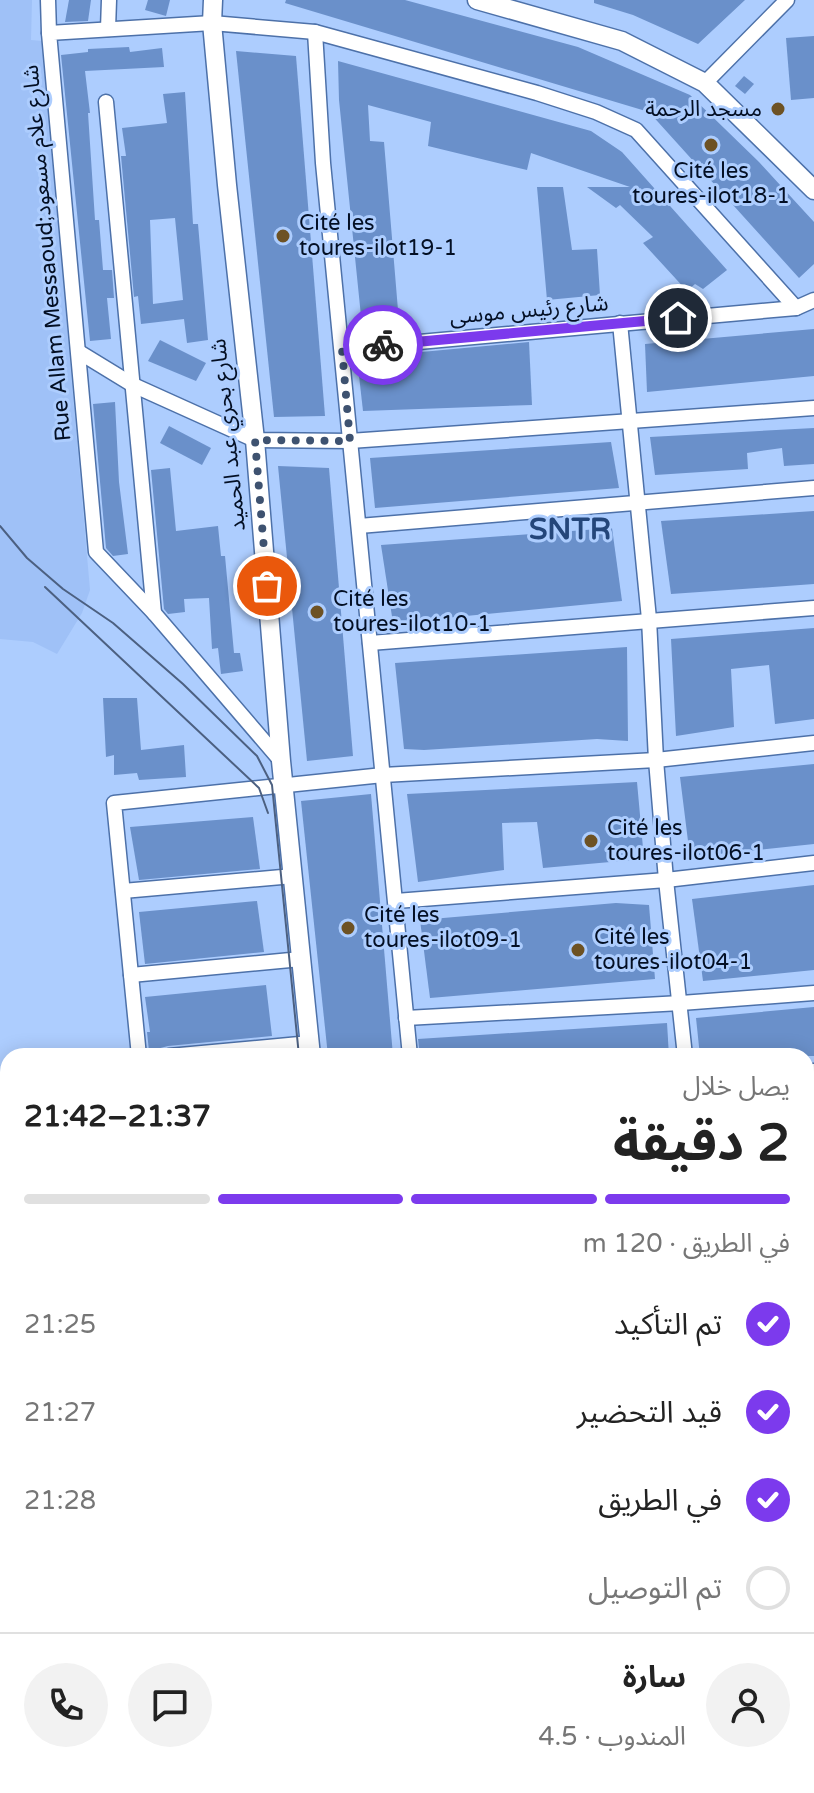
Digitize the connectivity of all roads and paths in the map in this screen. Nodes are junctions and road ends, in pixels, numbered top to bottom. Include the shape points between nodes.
1 (48, 0) edge
2 (109, 0) edge
3 (213, 0) edge
4 (477, 0) edge
5 (787, 0) edge
6 (212, 23) junction
7 (108, 29) junction
8 (315, 32) junction
9 (49, 33) junction
10 (705, 83) junction
11 (106, 102) dead end
12 (814, 190) edge
13 (814, 300) edge
14 (796, 308) junction
15 (620, 323) junction
16 (342, 349) junction
17 (79, 352) junction
18 (133, 385) junction
19 (814, 408) edge
20 (629, 421) junction
21 (255, 440) junction
22 (350, 441) junction
23 (814, 488) edge
24 (636, 502) junction
25 (359, 526) junction
26 (814, 608) edge
27 (154, 613) junction
28 (649, 619) junction
29 (370, 643) junction
30 (814, 743) edge
31 (656, 760) junction
32 (281, 761) junction
33 (383, 775) junction
34 (283, 785) junction
35 (814, 863) edge
36 (293, 876) junction
37 (666, 880) junction
38 (123, 891) junction
39 (396, 901) junction
40 (301, 959) junction
41 (131, 975) junction
42 (814, 993) edge
43 (681, 1003) junction
44 (406, 1018) junction
45 (138, 1048) edge
46 (311, 1048) edge
47 (409, 1048) edge
48 (684, 1048) edge

1 - 9 street
2 - 7 street
3 - 6 street, شارع بحري عبد الحميد
4 - 10 street via 622,41
5 - 10 street
6 - 7 street, Rue Allam Messaoud;شارع علام مسعود
6 - 8 street, Rue Allam Messaoud;شارع علام مسعود
6 - 21 street, شارع بحري عبد الحميد
7 - 9 street, Rue Allam Messaoud;شارع علام مسعود
8 - 14 street, Rue Allam Messaoud;شارع علام مسعود via 537,93 636,130
8 - 16 street
9 - 17 street, Rue Allam Messaoud;شارع علام مسعود
10 - 12 street
11 - 18 street
13 - 14 street, شارع رئيس موسى
14 - 15 street, شارع رئيس موسى
15 - 16 street, شارع رئيس موسى
15 - 20 street
16 - 22 street
17 - 18 street
17 - 27 street, Rue Allam Messaoud;شارع علام مسعود via 96,552
18 - 21 street
18 - 27 street
19 - 20 street
20 - 22 street
20 - 24 street
21 - 22 street
21 - 32 street, شارع بحري عبد الحميد
22 - 25 street
23 - 24 street
24 - 25 street
24 - 28 street
25 - 29 street
26 - 28 street
27 - 32 street, Rue Allam Messaoud;شارع علام مسعود
28 - 29 street
28 - 31 street
29 - 33 street
30 - 31 street
31 - 33 street
31 - 37 street
32 - 34 street, شارع بحري عبد الحميد
33 - 34 street
33 - 39 street
34 - 36 street, شارع بحري عبد الحميد
34 - 38 street via 114,803
35 - 37 street
36 - 38 street
36 - 40 street, شارع بحري عبد الحميد
37 - 39 street
37 - 43 street
38 - 41 street
39 - 44 street
40 - 41 street
40 - 46 street, شارع بحري عبد الحميد
41 - 45 street
42 - 43 street
43 - 44 street
43 - 48 street
44 - 47 street

